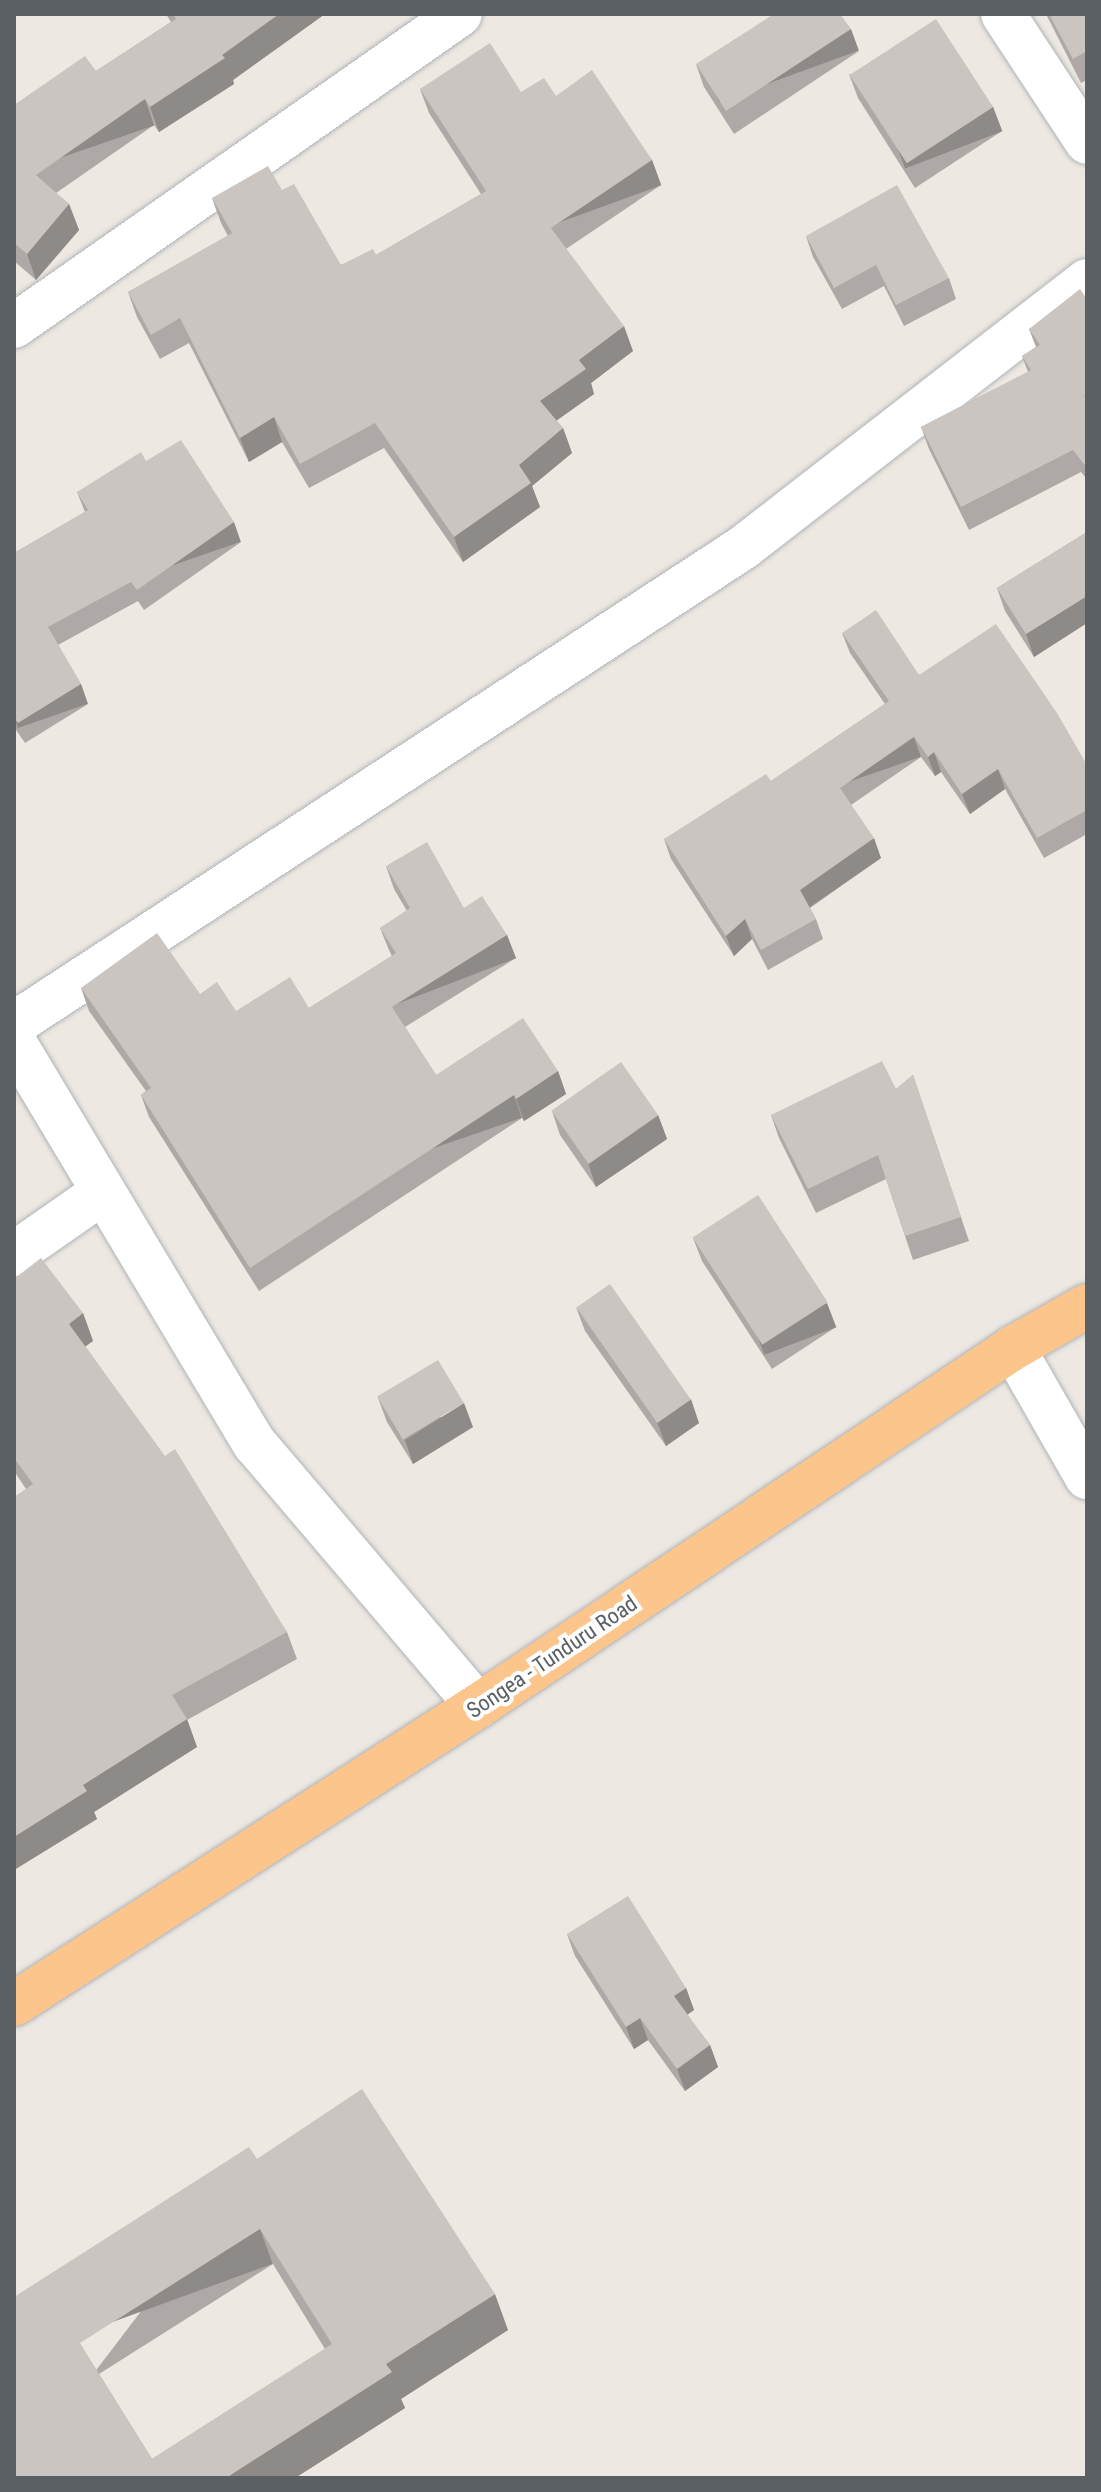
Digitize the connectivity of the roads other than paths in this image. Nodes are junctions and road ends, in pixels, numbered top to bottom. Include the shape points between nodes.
1 (460, 14) edge
2 (1003, 14) edge
3 (1087, 142) edge
4 (1087, 281) edge
5 (14, 326) edge
6 (14, 1024) edge
7 (14, 1042) edge
8 (103, 1192) junction
9 (14, 1254) edge
10 (1087, 1306) edge
11 (1013, 1348) junction
12 (1087, 1477) edge
13 (478, 1706) junction
14 (14, 2004) edge

1 - 5 street
2 - 3 street
4 - 6 street via 744,547
7 - 8 street
8 - 9 street
8 - 13 street via 255,1444
10 - 11 highway, Songea - Tunduru Road
11 - 12 street
11 - 13 highway, Songea - Tunduru Road
13 - 14 highway, Songea - Tunduru Road

